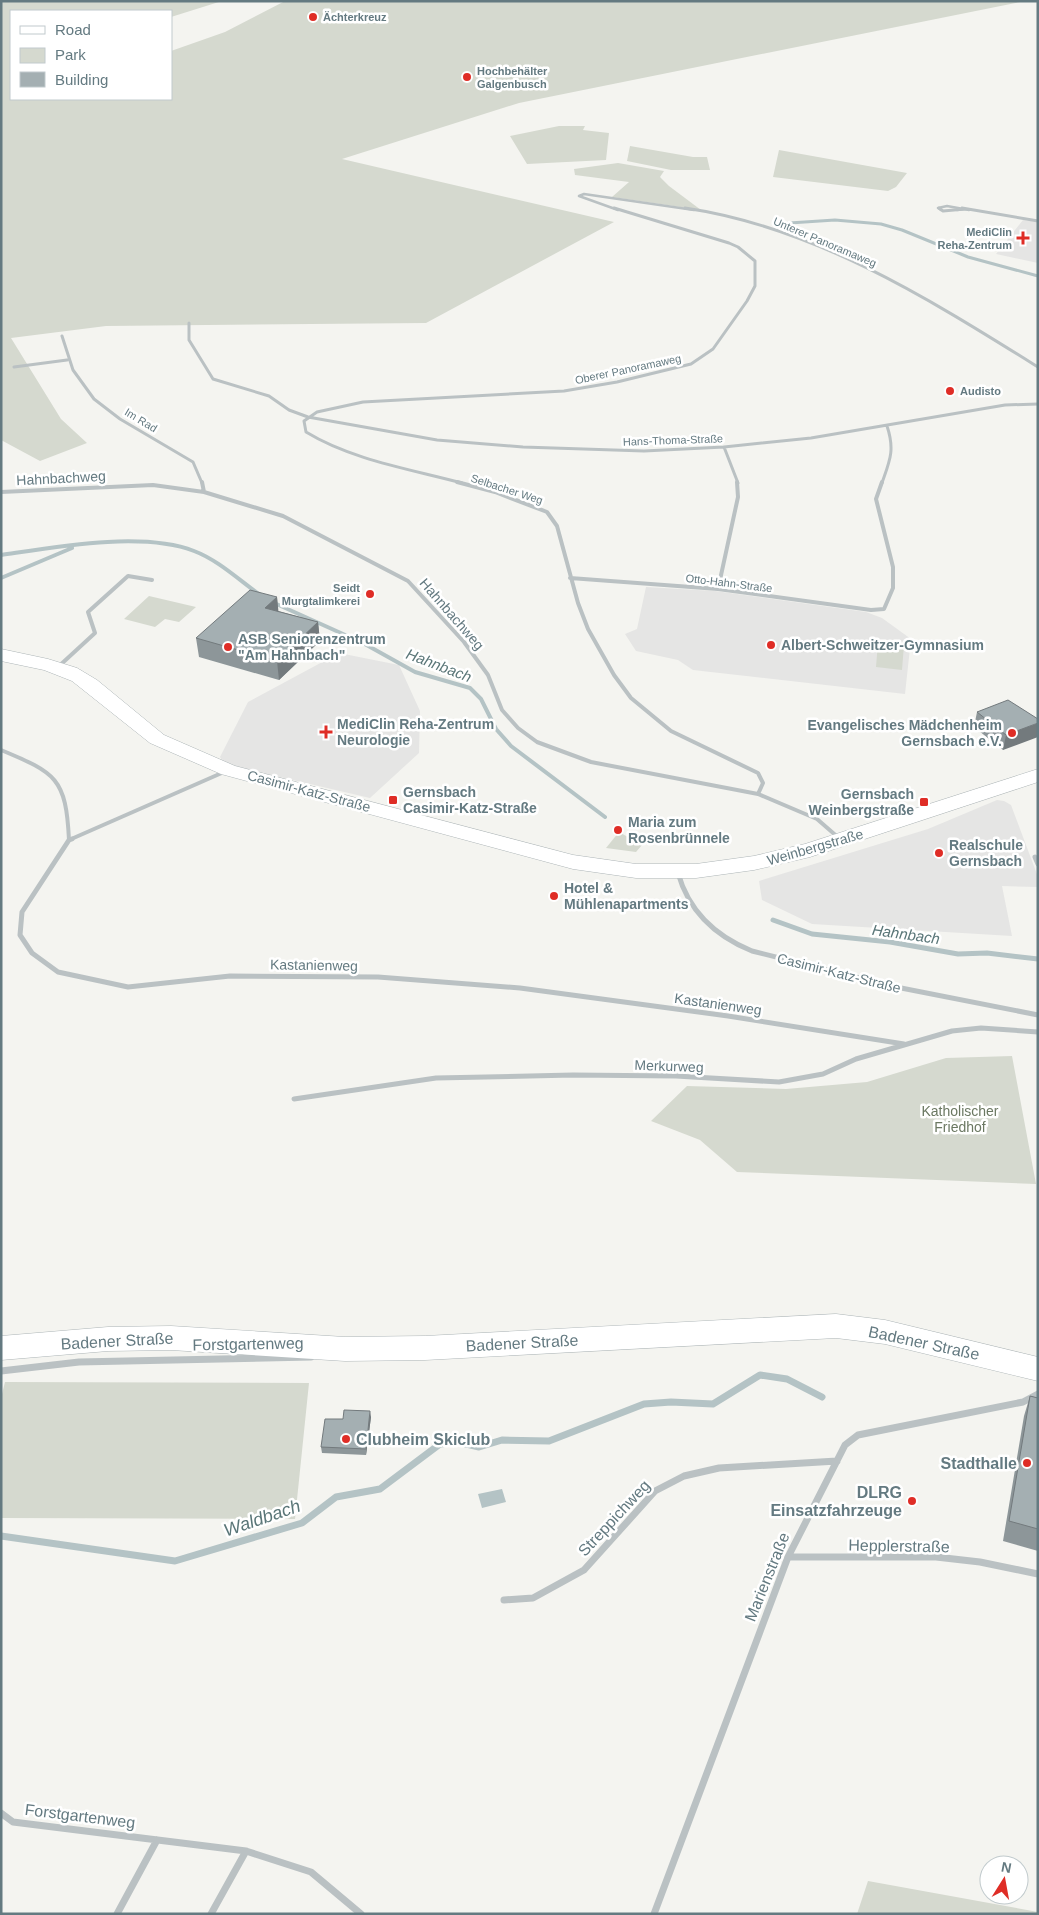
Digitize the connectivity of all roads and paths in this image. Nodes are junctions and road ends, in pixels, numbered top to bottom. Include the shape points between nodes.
1 (584, 194) joint
2 (965, 209) junction
3 (1038, 221) edge
4 (189, 323) dead end
5 (62, 336) dead end
6 (67, 360) junction
7 (14, 367) dead end
8 (1038, 367) edge
9 (1038, 404) edge
10 (308, 417) junction
11 (886, 426) junction
12 (724, 447) junction
13 (1, 492) edge
14 (204, 492) junction
15 (570, 578) junction
16 (152, 580) dead end
17 (718, 589) junction
18 (1, 655) edge
19 (57, 667) junction
20 (1, 750) edge
21 (228, 770) junction
22 (1038, 775) edge
23 (758, 794) junction
24 (69, 840) junction
25 (842, 841) junction
26 (1035, 857) dead end
27 (1038, 864) edge
28 (585, 865) joint
29 (678, 873) junction
30 (1038, 1015) edge
31 (1038, 1032) edge
32 (904, 1044) junction
33 (294, 1099) dead end
34 (1, 1348) edge
35 (345, 1349) junction
36 (1038, 1369) edge
37 (1, 1372) edge
38 (1038, 1394) edge
39 (837, 1461) junction
40 (788, 1557) junction
41 (1038, 1574) edge
42 (504, 1600) dead end
43 (1, 1813) edge
44 (157, 1840) junction
45 (246, 1851) junction
46 (116, 1914) edge
47 (211, 1914) edge
48 (361, 1914) edge
49 (654, 1914) edge

1 - 8 street, Unterer Panoramaweg via 703,211 786,234 866,266
1 - 10 street, Oberer Panoramaweg via 579,196 729,243 755,261 755,286 708,353 679,367 591,387 532,394 363,402 327,408
2 - 2 street via 947,206 938,208 947,211
2 - 3 street
4 - 10 street via 189,340 213,379 269,396 289,410
5 - 6 street, Im Rad
6 - 7 street
6 - 14 street, Im Rad via 84,389 99,404 193,462
9 - 11 street, Hans-Thoma-Straße via 1005,405
10 - 12 street, Hans-Thoma-Straße via 437,440 493,445 644,451
10 - 15 street, Selbacher Weg via 304,426 306,432 338,448 495,492 547,512 557,526
11 - 12 street, Hans-Thoma-Straße
11 - 17 street, Otto-Hahn-Straße via 893,444 876,499 893,568 893,588 884,609 871,610
12 - 17 street via 738,484 738,497
13 - 14 street, Hahnbachweg via 153,485
14 - 23 street, Hahnbachweg via 283,516 408,581 464,642 488,675 502,710 537,742 591,762
15 - 17 street, Otto-Hahn-Straße
15 - 23 street, Selbacher Weg via 588,629 631,698 672,731 758,773 763,783
16 - 19 street via 128,576 88,612 94,633
18 - 19 street, Casimir-Katz-Straße
19 - 21 street, Casimir-Katz-Straße via 95,688 156,738 189,756
20 - 24 street via 38,768 60,785 67,810
21 - 24 street
21 - 28 street, Casimir-Katz-Straße
22 - 25 street, Weinbergstraße
23 - 25 street, Hahnbachweg via 817,819
24 - 32 street, Kastanienweg via 22,912 20,935 32,953 58,972 128,987 230,976 378,977 520,988
25 - 29 street, Weinbergstraße via 766,862
26 - 27 street
28 - 29 street, Weinbergstraße
29 - 30 street, Casimir-Katz-Straße via 682,892 696,914 719,935 753,952 920,993
31 - 32 street, Merkurweg via 981,1028 952,1031
32 - 33 street, Merkurweg via 856,1059 823,1074 779,1082 676,1076 436,1078
34 - 35 street, Badener Straße via 108,1339 170,1338
35 - 36 street, Badener Straße via 425,1348 836,1326 892,1334
35 - 37 street, Forstgartenweg via 304,1359 79,1362
38 - 39 street, Marienstraße via 1023,1402 858,1436 845,1445
39 - 40 street, Marienstraße
39 - 42 street, Streppichweg via 719,1468 684,1476 655,1491 584,1570 533,1598
40 - 41 street, Hepplerstraße via 922,1557 997,1565
40 - 49 street, Marienstraße
43 - 44 street, Forstgartenweg via 13,1822
44 - 45 street, Forstgartenweg
44 - 46 street
45 - 47 street
45 - 48 street, Forstgartenweg via 311,1872

